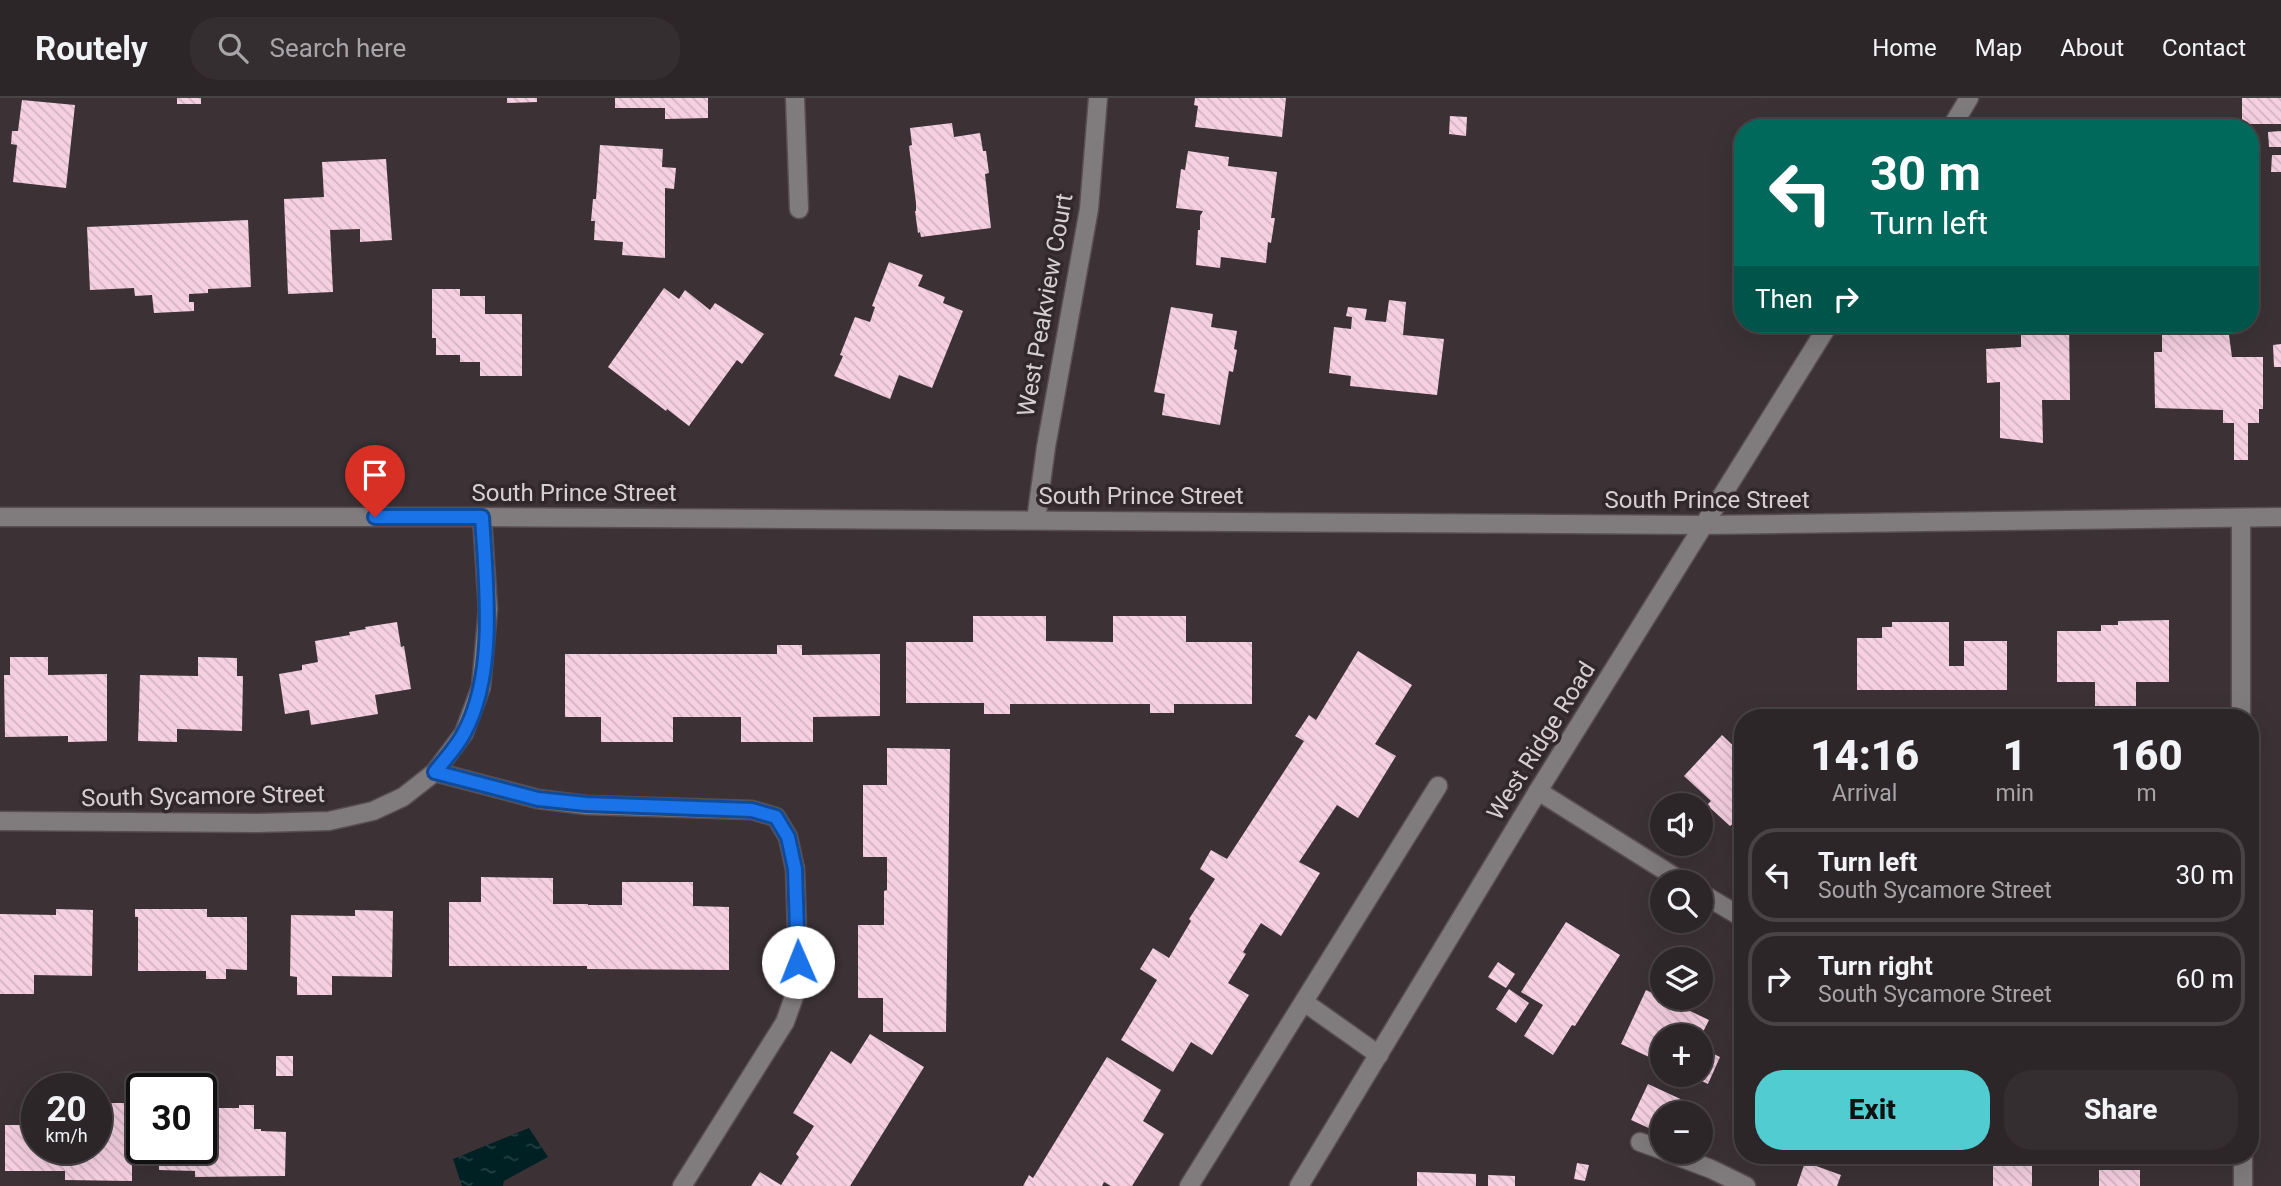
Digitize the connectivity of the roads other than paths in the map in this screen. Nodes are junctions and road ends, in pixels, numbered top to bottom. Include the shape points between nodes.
1 (795, 98) edge
2 (1098, 98) edge
3 (1969, 98) edge
4 (1956, 119) edge
5 (799, 209) dead end
6 (1823, 333) edge
7 (0, 517) edge
8 (482, 517) junction
9 (2281, 517) edge
10 (2241, 519) junction
11 (1036, 520) junction
12 (1704, 525) junction
13 (2241, 709) edge
14 (435, 772) junction
15 (1438, 786) dead end
16 (1538, 791) junction
17 (0, 821) edge
18 (1665, 870) edge
19 (1713, 900) edge
20 (1734, 913) edge
21 (1304, 1002) junction
22 (1379, 1055) junction
23 (1640, 1142) dead end
24 (1650, 1146) edge
25 (1698, 1164) edge
26 (2243, 1164) edge
27 (682, 1186) edge
28 (1189, 1186) edge
29 (1299, 1186) edge
30 (1746, 1186) edge
31 (2244, 1186) edge

1 - 5 street
2 - 11 street, West Peakview Court via 1088,209
3 - 4 street
6 - 12 street, West Ridge Road
7 - 8 street, South Prince Street
8 - 11 street, South Prince Street
8 - 14 street, South Sycamore Street via 488,609 481,687 464,733
9 - 10 street, South Prince Street
10 - 12 street, South Prince Street
10 - 13 street
11 - 12 street, South Prince Street
12 - 16 street, West Ridge Road
14 - 17 street, South Sycamore Street via 402,797 373,811 329,821
14 - 27 street via 538,799 752,810 776,817 788,837 795,869 795,994 785,1022
15 - 21 street
16 - 18 street
16 - 22 street, West Ridge Road
19 - 20 street
21 - 22 street
21 - 28 street
22 - 29 street, West Ridge Road
23 - 24 street
25 - 30 street
26 - 31 street

